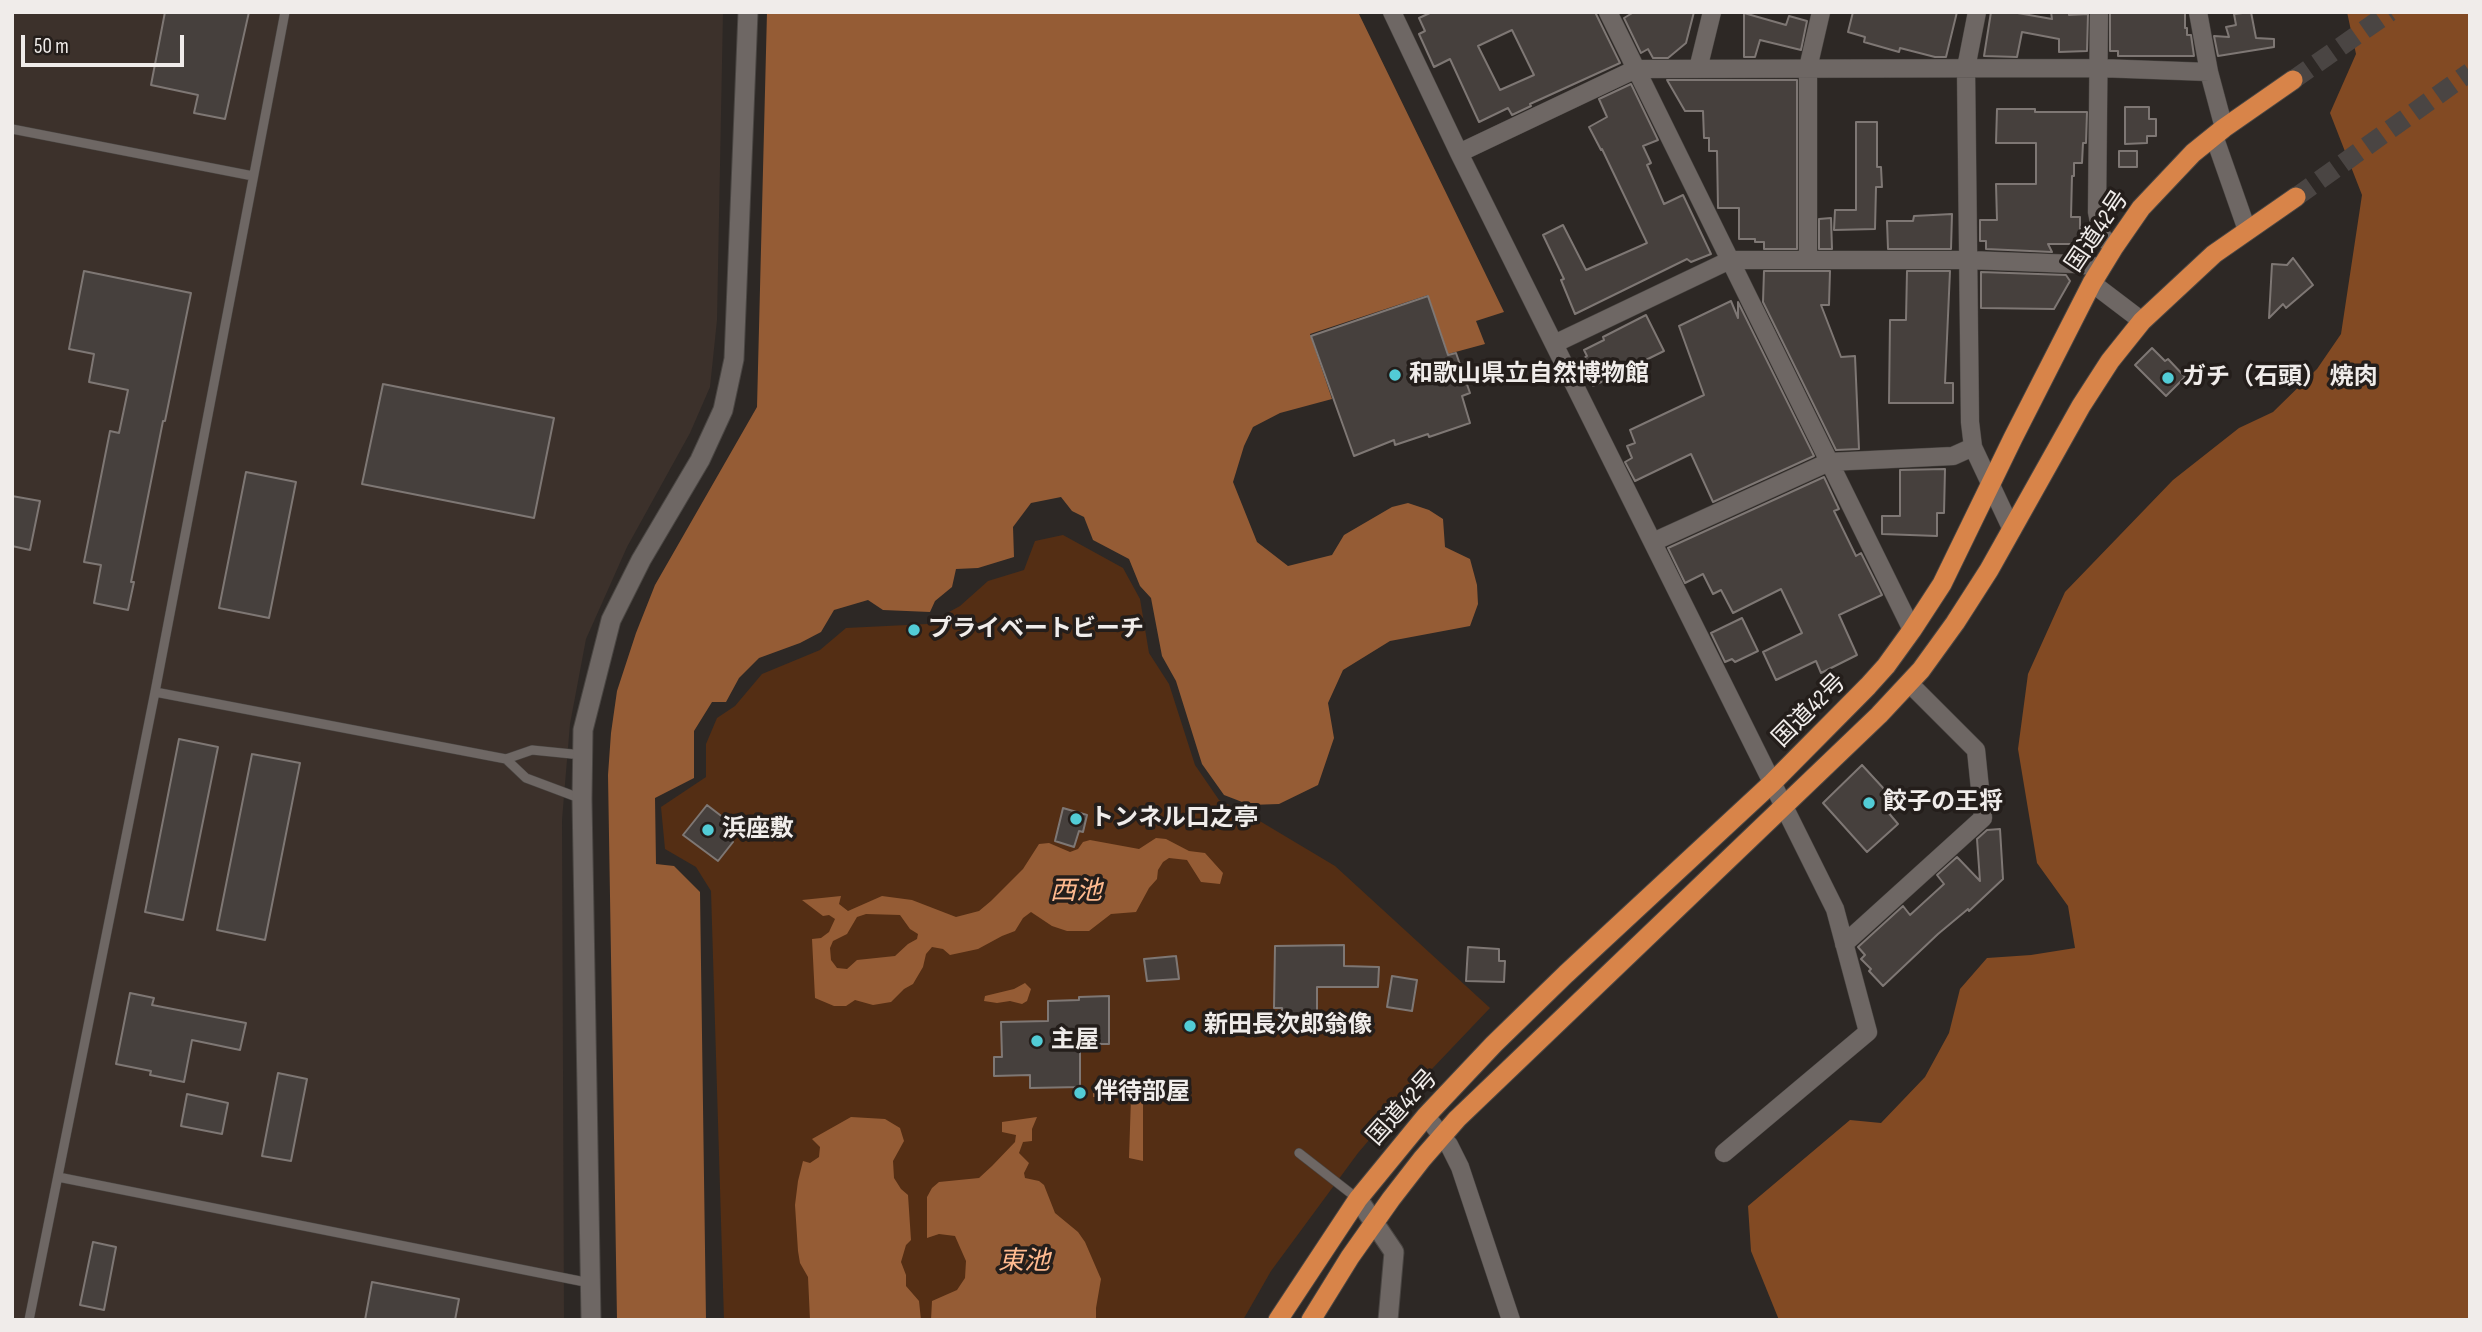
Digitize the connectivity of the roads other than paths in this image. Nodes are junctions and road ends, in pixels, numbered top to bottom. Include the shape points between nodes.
1 (285, 12) edge
2 (748, 12) edge
3 (1392, 12) edge
4 (1712, 12) edge
5 (1821, 12) edge
6 (1977, 12) edge
7 (2098, 12) edge
8 (2197, 12) edge
9 (1611, 13) edge
10 (1808, 68) junction
11 (1966, 68) junction
12 (2099, 68) junction
13 (1636, 69) junction
14 (1698, 69) junction
15 (2209, 72) junction
16 (2293, 80) tunnel mouth
17 (12, 129) edge
18 (2219, 132) junction
19 (1459, 153) junction
20 (253, 176) junction
21 (2296, 197) tunnel mouth
22 (2247, 230) junction
23 (2114, 247) junction
24 (1730, 260) junction
25 (1808, 260) junction
26 (1968, 260) junction
27 (2096, 275) junction
28 (2143, 321) junction
29 (1554, 344) junction
30 (1973, 447) junction
31 (1829, 462) junction
32 (1990, 484) junction
33 (2012, 530) junction
34 (1653, 542) junction
35 (1912, 630) junction
36 (1909, 682) junction
37 (155, 692) junction
38 (583, 755) junction
39 (506, 759) junction
40 (1772, 783) junction
41 (582, 799) junction
42 (1784, 806) junction
43 (1844, 944) junction
44 (1426, 1116) junction
45 (1442, 1136) junction
46 (1299, 1153) dead end
47 (1724, 1153) dead end
48 (58, 1178) junction
49 (1358, 1199) junction
50 (1374, 1222) junction
51 (590, 1283) junction
52 (29, 1320) edge
53 (591, 1320) edge
54 (1278, 1320) edge
55 (1311, 1320) edge
56 (1388, 1320) edge
57 (1511, 1320) edge

1 - 20 lane
2 - 38 street via 734,359 723,410 611,620 583,730
3 - 19 street
4 - 14 street
5 - 10 street
6 - 11 street
7 - 12 street
8 - 15 street
9 - 13 street
10 - 11 street
10 - 14 street
10 - 25 street
11 - 12 street
11 - 26 street
12 - 15 street
12 - 23 street via 2097,212 2102,237
13 - 14 street
13 - 19 street
13 - 24 street
15 - 18 street
16 - 18 highway, 国道42号
17 - 20 lane
18 - 22 street
18 - 23 highway, 国道42号 via 2168,178
19 - 29 street
20 - 37 lane
21 - 22 highway, 国道42号
22 - 28 highway, 国道42号
23 - 27 highway, 国道42号
24 - 25 street
24 - 29 street
24 - 31 street
25 - 26 street
26 - 27 street via 2074,264
26 - 30 street
27 - 28 street
27 - 32 highway, 国道42号
28 - 33 highway, 国道42号 via 2081,406
29 - 34 street
30 - 31 street via 1953,456
30 - 32 street
31 - 34 street
31 - 35 street
32 - 33 street
32 - 35 highway, 国道42号 via 1957,555
33 - 36 highway, 国道42号 via 1955,623
34 - 40 street
35 - 40 highway, 国道42号 via 1868,686
36 - 42 highway, 国道42号
36 - 43 street via 1976,750 1983,818
37 - 39 lane
37 - 48 lane
38 - 39 lane via 531,750
38 - 41 street
39 - 41 lane via 526,778
40 - 42 street
40 - 44 highway, 国道42号 via 1566,974
41 - 51 street
42 - 43 street via 1835,909
42 - 45 highway, 国道42号
43 - 47 street via 1868,1032
44 - 45 street
44 - 49 highway, 国道42号
45 - 50 highway, 国道42号
45 - 57 street via 1460,1167
46 - 49 lane
48 - 51 lane
48 - 52 lane
49 - 50 street
49 - 54 highway, 国道42号
50 - 55 highway, 国道42号
50 - 56 street via 1394,1252
51 - 53 street

